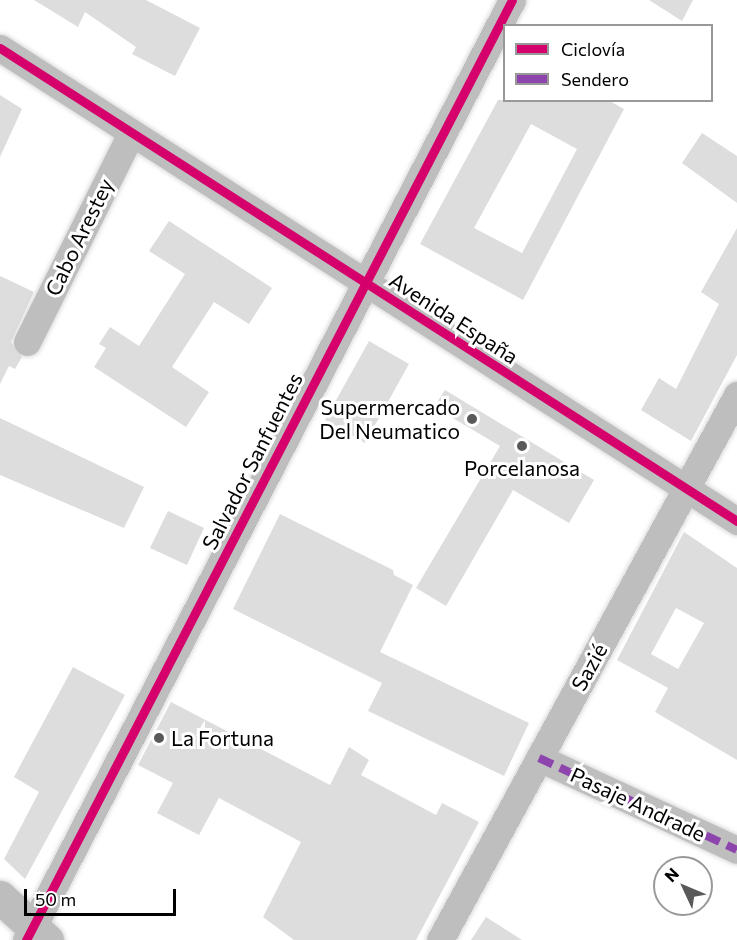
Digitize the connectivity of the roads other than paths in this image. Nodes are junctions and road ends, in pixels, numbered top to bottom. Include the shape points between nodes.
1 (512, 0) edge
2 (0, 48) edge
3 (131, 133) junction
4 (364, 282) junction
5 (27, 342) dead end
6 (737, 395) edge
7 (686, 489) junction
8 (737, 521) edge
9 (539, 758) junction
10 (737, 850) edge
11 (0, 897) edge
12 (36, 936) edge
13 (440, 940) edge

1 - 4 street, Salvador Sanfuentes
2 - 3 street, Avenida España
3 - 4 street, Avenida España
3 - 5 street, Cabo Arestey
4 - 7 street, Avenida España
4 - 12 street, Salvador Sanfuentes
6 - 7 street, Sazié
7 - 8 street, Avenida España
7 - 9 street, Sazié
9 - 10 street, Pasaje Andrade
9 - 13 street, Sazié
11 - 12 main road

